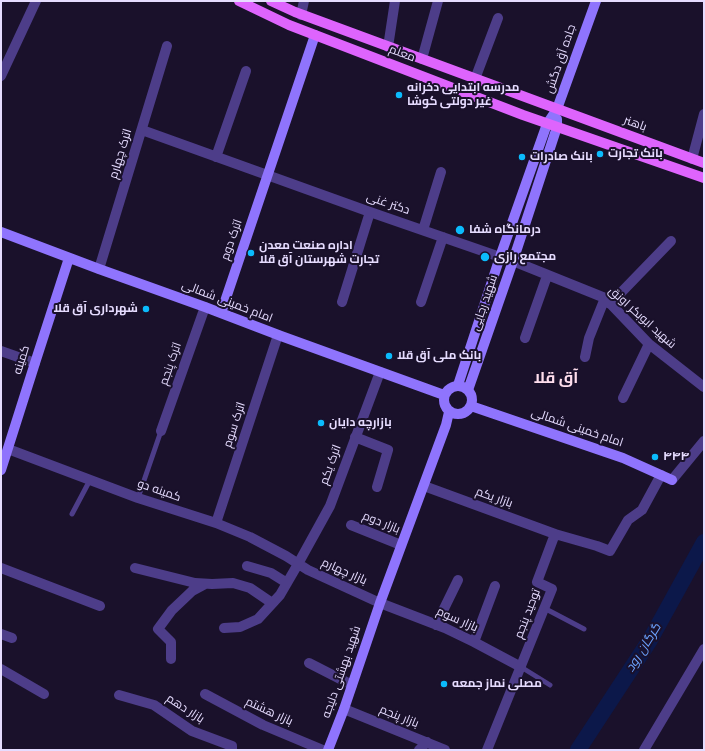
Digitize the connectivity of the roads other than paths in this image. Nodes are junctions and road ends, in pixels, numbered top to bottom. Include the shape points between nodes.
1 (36, 1) edge
2 (239, 1) edge
3 (271, 1) edge
4 (304, 1) edge
5 (395, 1) edge
6 (438, 1) edge
7 (596, 1) edge
8 (298, 14) junction
9 (498, 18) dead end
10 (289, 25) junction
11 (315, 35) junction
12 (167, 46) dead end
13 (388, 47) junction
14 (422, 59) junction
15 (246, 71) dead end
16 (2, 72) edge
17 (475, 79) junction
18 (557, 109) junction
19 (704, 114) edge
20 (552, 125) junction
21 (142, 130) junction
22 (216, 157) junction
23 (692, 159) junction
24 (704, 163) edge
25 (441, 172) dead end
26 (268, 175) junction
27 (704, 178) edge
28 (370, 212) junction
29 (423, 230) junction
30 (1, 232) edge
31 (443, 237) junction
32 (671, 241) dead end
33 (500, 256) junction
34 (69, 258) junction
35 (513, 262) junction
36 (99, 269) junction
37 (548, 276) junction
38 (607, 301) junction
39 (342, 302) dead end
40 (421, 302) dead end
41 (205, 307) junction
42 (222, 313) junction
43 (278, 334) junction
44 (525, 338) dead end
45 (649, 344) junction
46 (1, 351) edge
47 (585, 357) dead end
48 (35, 363) junction
49 (380, 372) junction
50 (458, 385) junction
51 (704, 387) edge
52 (468, 390) junction
53 (444, 395) junction
54 (623, 398) dead end
55 (471, 406) junction
56 (449, 412) junction
57 (161, 431) joint
58 (355, 437) junction
59 (704, 441) edge
60 (8, 449) junction
61 (1, 470) edge
62 (661, 475) junction
63 (90, 480) junction
64 (672, 480) joint
65 (424, 486) junction
66 (377, 488) dead end
67 (138, 498) junction
68 (72, 514) dead end
69 (216, 523) junction
70 (351, 525) dead end
71 (555, 534) junction
72 (401, 545) junction
73 (298, 564) junction
74 (247, 566) dead end
75 (1, 568) edge
76 (135, 568) dead end
77 (458, 580) dead end
78 (287, 583) junction
79 (204, 584) junction
80 (495, 586) dead end
81 (272, 603) junction
82 (380, 603) junction
83 (100, 606) dead end
84 (544, 608) junction
85 (436, 625) junction
86 (224, 628) dead end
87 (584, 629) dead end
88 (1, 634) edge
89 (12, 638) dead end
90 (474, 642) junction
91 (704, 649) edge
92 (171, 659) dead end
93 (309, 663) dead end
94 (521, 667) junction
95 (1, 669) edge
96 (352, 685) junction
97 (550, 685) dead end
98 (44, 694) dead end
99 (205, 694) dead end
100 (119, 695) dead end
101 (344, 709) junction
102 (427, 742) junction
103 (232, 750) edge
104 (323, 750) edge
105 (328, 750) edge
106 (419, 750) edge
107 (445, 750) edge
108 (488, 750) edge
109 (644, 750) edge

1 - 16 street
2 - 10 main road, معلم
3 - 8 main road, معلم
4 - 8 street
5 - 13 street
6 - 14 street
7 - 18 main road, جاده آق دگش
8 - 10 main road via 286,15
8 - 13 main road, معلم
9 - 17 street
10 - 11 main road, معلم
11 - 20 main road, معلم
11 - 26 main road, اترک دوم
12 - 21 street, اترک چهارم
13 - 14 main road, معلم
14 - 17 main road, معلم
15 - 22 street
17 - 18 main road, معلم
18 - 20 main road, شهید رجایی
18 - 23 main road, باهنر
19 - 23 street
20 - 27 main road
20 - 33 main road, شهید رجایی
20 - 35 main road, شهید رجایی
21 - 22 street, دکتر غنی
21 - 36 street, اترک چهارم
22 - 26 street, دکتر غنی
23 - 24 main road, باهنر
25 - 29 street
26 - 28 street, دکتر غنی
26 - 42 main road, اترک دوم
28 - 29 street, دکتر غنی
28 - 39 street
29 - 31 street, دکتر غنی
30 - 34 main road, امام خمینی شمالی
31 - 33 street, دکتر غنی
31 - 40 street
32 - 38 street
33 - 50 main road, شهید رجایی
34 - 36 main road, امام خمینی شمالی
34 - 48 main road, کمینه
35 - 37 street, شهید ابوبکر اونق
35 - 52 main road, شهید رجایی
36 - 41 main road, امام خمینی شمالی
37 - 38 street, شهید ابوبکر اونق
37 - 44 street
38 - 45 street, شهید ابوبکر اونق
38 - 47 street via 589,338
41 - 42 main road, امام خمینی شمالی
41 - 57 street, اترک پنجم
42 - 43 main road, امام خمینی شمالی
43 - 49 main road, امام خمینی شمالی
43 - 69 street, اترک سوم
45 - 51 street, شهید ابوبکر اونق
45 - 54 street
46 - 48 street
48 - 60 main road, کمینه
49 - 53 main road, امام خمینی شمالی
49 - 58 street, اترک یکم
50 - 52 main road
50 - 53 main road via 452,386
52 - 55 main road via 472,400
53 - 56 main road via 444,404
55 - 56 main road via 464,413
55 - 62 main road, امام خمینی شمالی via 623,458
56 - 65 main road
57 - 67 lane
58 - 66 street via 388,450
58 - 73 street, اترک یکم via 330,506
59 - 64 street
60 - 61 main road, کمینه
60 - 63 street, کمینه دو
62 - 64 main road, امام خمینی شمالی
62 - 71 street, بازار یکم via 642,510 628,520 610,551
63 - 67 street, کمینه دو
63 - 68 lane
65 - 71 street, بازار یکم
65 - 72 main road
67 - 69 street, کمینه دو
69 - 73 street, کمینه دو via 250,537
70 - 72 street, بازار دوم
71 - 84 street, توحید پنجم via 537,582 552,589
72 - 82 main road
73 - 78 street, اترک یکم
73 - 82 street, بازار چهارم
74 - 78 street via 271,573
75 - 83 street
76 - 79 street
77 - 85 street
78 - 81 street, اترک یکم
79 - 81 street via 233,584 250,588
79 - 92 street via 192,591 172,610 158,629 171,642
80 - 90 street
81 - 86 street, اترک یکم via 258,619 240,627
82 - 85 street, بازار سوم
82 - 96 main road, شهید بهشتی دلیجه
84 - 87 lane
84 - 94 street, توحید پنجم
85 - 90 street, بازار سوم
88 - 89 street
90 - 94 street, بازار سوم
91 - 109 street
93 - 96 street
94 - 97 lane
94 - 108 street, توحید پنجم
95 - 98 street
96 - 101 main road, شهید بهشتی دلیجه
99 - 104 street, بازار هشتم via 263,725
100 - 103 street, بازار دهم via 154,704 192,731 232,746
101 - 102 street, بازار پنجم
101 - 105 main road, شهید بهشتی دلیجه
102 - 106 street
102 - 107 street, بازار پنجم

